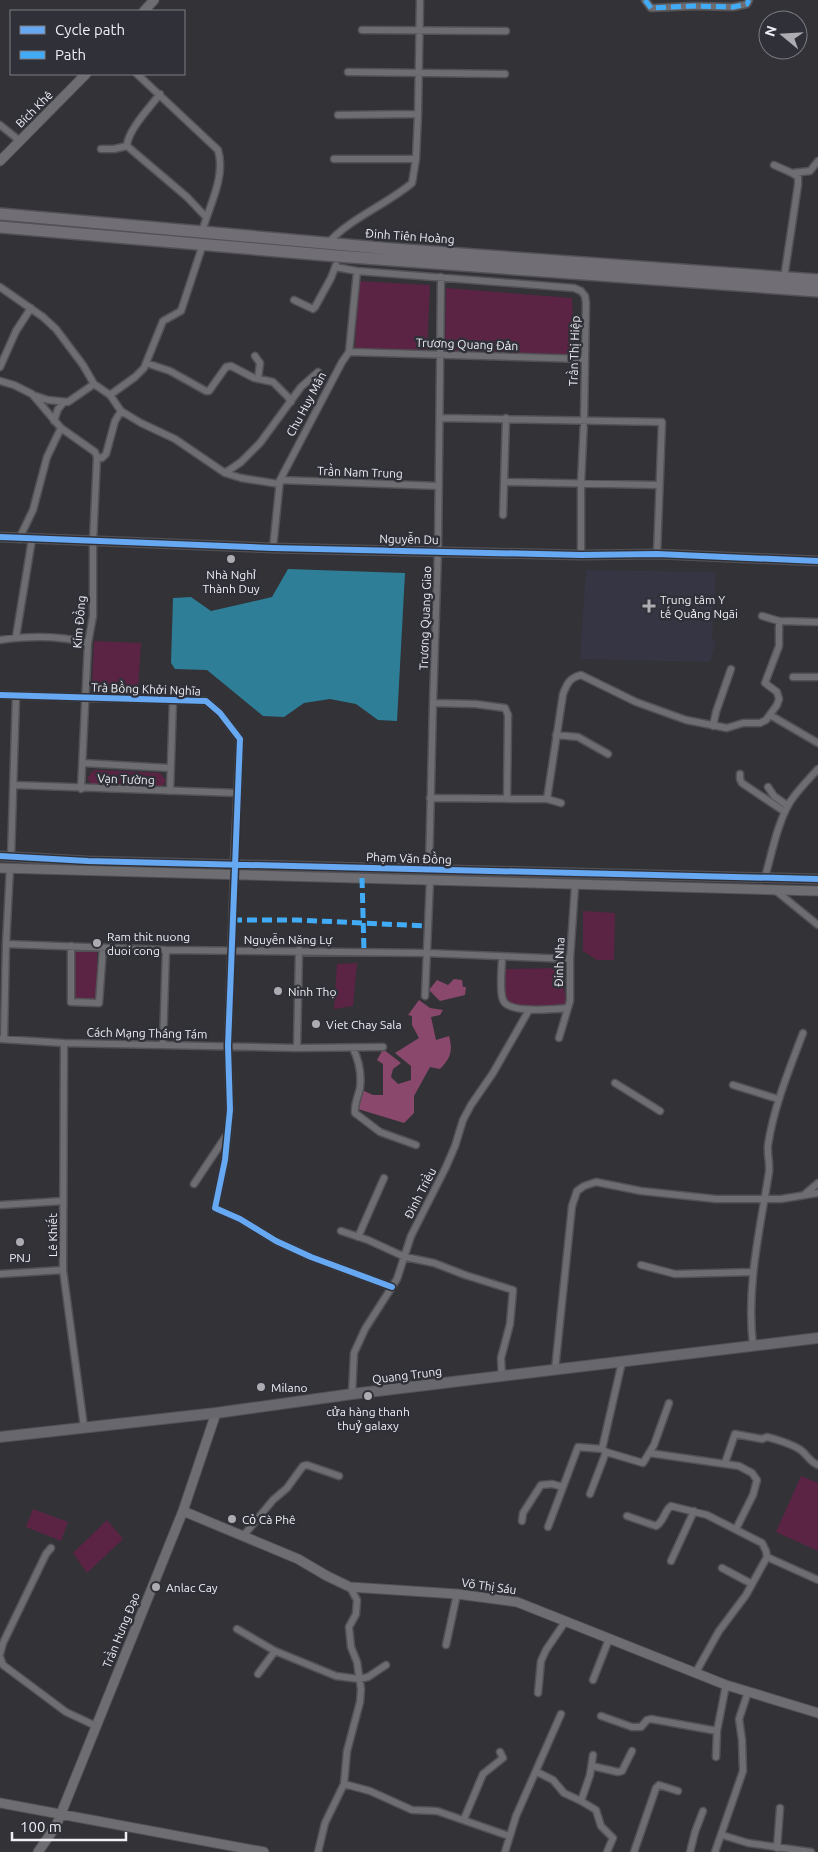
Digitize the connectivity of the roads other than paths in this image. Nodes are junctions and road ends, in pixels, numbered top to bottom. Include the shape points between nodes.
1 (154, 0) edge
2 (420, 0) edge
3 (644, 0) edge
4 (749, 0) edge
5 (694, 3) edge
6 (145, 10) edge
7 (362, 30) dead end
8 (420, 30) junction
9 (506, 31) dead end
10 (348, 72) dead end
11 (418, 72) junction
12 (505, 74) dead end
13 (85, 75) edge
14 (138, 75) edge
15 (160, 94) junction
16 (418, 114) junction
17 (338, 115) dead end
18 (0, 125) edge
19 (20, 141) junction
20 (127, 146) junction
21 (100, 149) dead end
22 (334, 159) dead end
23 (416, 159) junction
24 (0, 161) edge
25 (818, 161) edge
26 (774, 165) dead end
27 (792, 172) junction
28 (0, 214) edge
29 (206, 216) junction
30 (0, 227) edge
31 (202, 238) junction
32 (327, 244) junction
33 (336, 262) junction
34 (356, 270) junction
35 (441, 277) junction
36 (784, 278) junction
37 (818, 280) edge
38 (0, 288) edge
39 (818, 291) edge
40 (294, 300) dead end
41 (31, 308) junction
42 (350, 352) junction
43 (440, 354) junction
44 (256, 356) dead end
45 (584, 359) junction
46 (146, 363) junction
47 (0, 367) edge
48 (318, 372) dead end
49 (258, 379) junction
50 (0, 381) edge
51 (94, 384) junction
52 (32, 394) junction
53 (110, 395) junction
54 (64, 402) junction
55 (291, 402) junction
56 (121, 411) junction
57 (440, 418) junction
58 (506, 418) junction
59 (584, 420) junction
60 (54, 421) junction
61 (61, 428) junction
62 (97, 457) junction
63 (225, 473) junction
64 (279, 482) junction
65 (504, 482) junction
66 (581, 483) junction
67 (659, 485) junction
68 (439, 486) junction
69 (503, 514) dead end
70 (0, 538) edge
71 (19, 539) junction
72 (32, 539) junction
73 (93, 542) junction
74 (273, 548) junction
75 (438, 551) junction
76 (657, 554) junction
77 (581, 555) junction
78 (818, 561) edge
79 (762, 616) dead end
80 (779, 620) junction
81 (818, 622) edge
82 (16, 638) junction
83 (0, 640) edge
84 (88, 643) junction
85 (731, 669) dead end
86 (793, 677) dead end
87 (818, 678) edge
88 (0, 695) edge
89 (16, 696) junction
90 (85, 698) junction
91 (173, 700) junction
92 (433, 703) junction
93 (770, 715) junction
94 (713, 726) junction
95 (556, 735) junction
96 (818, 743) edge
97 (608, 754) dead end
98 (83, 763) junction
99 (170, 768) junction
100 (818, 769) edge
101 (740, 774) dead end
102 (14, 785) junction
103 (768, 787) dead end
104 (81, 789) junction
105 (170, 791) junction
106 (238, 793) junction
107 (430, 798) junction
108 (507, 799) junction
109 (547, 799) junction
110 (560, 803) dead end
111 (787, 809) junction
112 (0, 856) edge
113 (11, 857) junction
114 (88, 861) junction
115 (234, 864) junction
116 (0, 868) edge
117 (10, 868) junction
118 (430, 870) junction
119 (88, 872) junction
120 (573, 872) junction
121 (234, 875) junction
122 (717, 877) junction
123 (765, 878) junction
124 (818, 879) edge
125 (430, 880) junction
126 (575, 886) junction
127 (717, 888) junction
128 (774, 890) junction
129 (818, 891) edge
130 (818, 926) edge
131 (6, 944) junction
132 (71, 946) junction
133 (103, 948) junction
134 (166, 950) junction
135 (231, 950) junction
136 (299, 950) junction
137 (426, 952) junction
138 (502, 957) junction
139 (570, 959) junction
140 (425, 996) dead end
141 (567, 1008) junction
142 (529, 1010) junction
143 (803, 1033) dead end
144 (559, 1038) dead end
145 (2, 1039) edge
146 (64, 1043) junction
147 (163, 1044) junction
148 (228, 1046) junction
149 (383, 1047) dead end
150 (297, 1048) junction
151 (353, 1048) junction
152 (615, 1083) dead end
153 (733, 1085) dead end
154 (778, 1099) junction
155 (660, 1111) dead end
156 (228, 1133) junction
157 (416, 1145) dead end
158 (384, 1178) dead end
159 (818, 1183) edge
160 (194, 1184) dead end
161 (816, 1193) edge
162 (804, 1195) junction
163 (763, 1198) junction
164 (63, 1201) junction
165 (0, 1205) edge
166 (341, 1231) dead end
167 (358, 1237) junction
168 (405, 1257) junction
169 (641, 1265) dead end
170 (63, 1270) junction
171 (753, 1272) junction
172 (0, 1274) edge
173 (392, 1287) junction
174 (818, 1338) edge
175 (752, 1345) junction
176 (622, 1362) junction
177 (555, 1370) junction
178 (502, 1376) junction
179 (352, 1394) junction
180 (669, 1403) dead end
181 (216, 1413) junction
182 (84, 1427) junction
183 (0, 1437) edge
184 (604, 1451) junction
185 (649, 1452) junction
186 (725, 1464) junction
187 (818, 1465) edge
188 (339, 1476) dead end
189 (563, 1487) junction
190 (590, 1494) dead end
191 (183, 1511) junction
192 (694, 1511) junction
193 (627, 1516) dead end
194 (522, 1521) dead end
195 (548, 1527) dead end
196 (736, 1529) junction
197 (244, 1535) junction
198 (51, 1548) dead end
199 (766, 1557) junction
200 (671, 1561) dead end
201 (722, 1568) dead end
202 (818, 1580) edge
203 (752, 1584) junction
204 (350, 1587) junction
205 (457, 1594) junction
206 (565, 1622) junction
207 (237, 1629) dead end
208 (609, 1639) junction
209 (446, 1645) dead end
210 (275, 1651) junction
211 (0, 1655) edge
212 (386, 1665) dead end
213 (696, 1672) junction
214 (258, 1674) dead end
215 (359, 1679) junction
216 (593, 1680) dead end
217 (726, 1685) junction
218 (748, 1692) junction
219 (538, 1693) dead end
220 (561, 1714) dead end
221 (818, 1714) edge
222 (601, 1716) dead end
223 (96, 1726) junction
224 (717, 1731) junction
225 (632, 1751) dead end
226 (500, 1752) dead end
227 (593, 1755) dead end
228 (716, 1757) dead end
229 (592, 1766) junction
230 (536, 1772) junction
231 (344, 1784) junction
232 (678, 1791) dead end
233 (581, 1801) junction
234 (0, 1803) edge
235 (780, 1808) dead end
236 (703, 1810) dead end
237 (60, 1814) junction
238 (464, 1819) junction
239 (722, 1835) junction
240 (509, 1836) junction
241 (777, 1848) junction
242 (38, 1852) edge
243 (264, 1852) edge
244 (318, 1852) edge
245 (505, 1852) edge
246 (607, 1852) edge
247 (636, 1852) edge
248 (690, 1852) edge
249 (715, 1852) edge
250 (811, 1852) edge

1 - 6 street
2 - 8 street
3 - 5 street via 651,8
4 - 5 street via 747,4 733,7
7 - 8 street
8 - 9 street
8 - 11 street
10 - 11 street
11 - 12 street
11 - 16 street
13 - 19 street, Bích Khê
14 - 15 street
15 - 20 street via 136,126
15 - 29 street via 218,150 221,173
16 - 17 street
16 - 23 street
18 - 19 street
19 - 24 street, Bích Khê
20 - 21 street
20 - 29 street
22 - 23 street
23 - 32 street via 412,183 338,233
25 - 27 street via 810,171
26 - 27 street
27 - 36 street via 798,178 798,185
28 - 31 highway, Đinh Tiên Hoàng
29 - 31 street
30 - 31 highway, Đinh Tiên Hoàng
31 - 32 highway, Đinh Tiên Hoàng
31 - 33 highway, Đinh Tiên Hoàng
31 - 46 street via 181,311 163,321
32 - 36 highway, Đinh Tiên Hoàng
33 - 34 street
33 - 39 highway, Đinh Tiên Hoàng
33 - 40 street via 313,309
34 - 35 street
34 - 42 street, Chu Huy Mân
35 - 43 street, Trương Quang Giao
35 - 45 street, Trần Thị Hiệp via 581,291 586,303
36 - 37 highway, Đinh Tiên Hoàng
38 - 41 street
41 - 47 street via 16,331
41 - 51 street via 56,328
42 - 43 street, Trương Quang Đản
42 - 64 street, Chu Huy Mân
43 - 45 street, Trương Quang Đản
43 - 57 street, Trương Quang Giao
44 - 49 street via 261,366
45 - 59 street, Trần Thị Hiệp
46 - 49 street via 170,371 206,391 229,366
46 - 53 street via 135,377
48 - 55 street via 301,387
49 - 55 street via 277,385
50 - 52 street
51 - 53 street
51 - 54 street
52 - 54 street
52 - 60 street
53 - 56 street
54 - 60 street
55 - 63 street via 260,443
56 - 62 street via 106,454 102,458
56 - 63 street, Trần Nam Trung via 175,439
57 - 58 street
57 - 68 street, Trương Quang Giao
58 - 59 street
58 - 65 street
59 - 66 street, Trần Thị Hiệp
59 - 67 street via 662,422
60 - 61 street
61 - 62 street via 95,452
61 - 71 street via 47,457 33,510
62 - 73 street, Kim Đồng
63 - 64 street, Trần Nam Trung
64 - 68 street, Trần Nam Trung
64 - 74 street, Chu Huy Mân
65 - 66 street
65 - 69 street
66 - 67 street
66 - 77 street, Trần Thị Hiệp
67 - 76 street
68 - 75 street, Trương Quang Giao
70 - 71 street, Nguyễn Du
71 - 72 street, Nguyễn Du
72 - 73 street, Nguyễn Du
72 - 82 street
73 - 74 street, Nguyễn Du
73 - 84 street, Kim Đồng via 93,616
74 - 75 street, Nguyễn Du
75 - 77 street, Nguyễn Du
75 - 92 street, Trương Quang Giao
76 - 77 street, Nguyễn Du
76 - 78 street, Nguyễn Du
79 - 80 street
80 - 81 street
80 - 93 street via 779,646 765,683 779,695
82 - 83 street
82 - 84 street
84 - 90 street, Kim Đồng
85 - 94 street
86 - 87 street
88 - 89 street, Trà Bồng Khởi Nghĩa
89 - 90 street, Trà Bồng Khởi Nghĩa
89 - 102 street
90 - 91 street, Trà Bồng Khởi Nghĩa
90 - 98 street, Kim Đồng
91 - 99 street
91 - 106 street, Trà Bồng Khởi Nghĩa via 206,701 240,739
92 - 107 street, Trương Quang Giao
92 - 108 street via 506,708
93 - 94 street via 760,723 742,723 727,728
93 - 96 street
94 - 95 street via 636,702 581,675 572,678 566,686
95 - 97 street via 578,737
95 - 109 street
98 - 99 street
98 - 104 street, Kim Đồng
99 - 105 street
100 - 111 street via 800,788
101 - 111 street via 742,783
102 - 104 street, Vạn Tường
102 - 113 street
103 - 111 street
104 - 105 street, Vạn Tường
105 - 106 street, Vạn Tường
106 - 115 street, Trà Bồng Khởi Nghĩa
107 - 108 street
107 - 118 street, Trương Quang Giao
108 - 109 street
109 - 110 street
111 - 123 street
112 - 113 street, Phạm Văn Đồng
113 - 114 street, Phạm Văn Đồng
113 - 117 street
114 - 115 street, Phạm Văn Đồng
114 - 119 street
115 - 118 street, Phạm Văn Đồng
115 - 121 street
116 - 117 street, Phạm Văn Đồng
117 - 119 street, Phạm Văn Đồng
117 - 131 street
118 - 120 street, Phạm Văn Đồng
118 - 125 street
119 - 121 street, Phạm Văn Đồng
120 - 122 street, Phạm Văn Đồng
120 - 126 street
121 - 125 street, Phạm Văn Đồng
121 - 135 street
122 - 123 street, Phạm Văn Đồng
122 - 127 street
123 - 124 street, Phạm Văn Đồng
125 - 126 street, Phạm Văn Đồng
125 - 137 street
126 - 127 street, Phạm Văn Đồng
126 - 139 street, Đinh Nha
127 - 128 street, Phạm Văn Đồng
128 - 129 street, Phạm Văn Đồng
128 - 130 street
131 - 132 street, Nguyễn Năng Lự
131 - 145 street
132 - 133 street, Nguyễn Năng Lự
132 - 133 street via 71,1002 99,1003
133 - 134 street, Nguyễn Năng Lự
134 - 135 street, Nguyễn Năng Lự
134 - 147 street
135 - 136 street, Nguyễn Năng Lự
135 - 148 street
136 - 137 street, Nguyễn Năng Lự
136 - 150 street
137 - 138 street, Nguyễn Năng Lự
137 - 140 street
138 - 139 street, Nguyễn Năng Lự
138 - 142 street via 503,1001 508,1006
139 - 141 street, Đinh Nha via 570,1001
141 - 142 street
141 - 144 street, Đinh Nha
142 - 168 street, Đinh Triều via 463,1120 456,1146 411,1236
143 - 154 street
145 - 146 street, Cách Mạng Tháng Tám
146 - 147 street, Cách Mạng Tháng Tám
146 - 164 street, Lê Khiết
147 - 148 street, Cách Mạng Tháng Tám
148 - 150 street, Cách Mạng Tháng Tám
148 - 156 street
149 - 151 street, Cách Mạng Tháng Tám
150 - 151 street, Cách Mạng Tháng Tám
151 - 157 street via 360,1068 355,1113 380,1132
152 - 155 street
153 - 154 street
154 - 163 street via 768,1147 769,1169
156 - 160 street
156 - 173 street via 214,1206 216,1210 240,1219 311,1257
158 - 167 street
159 - 162 street
161 - 162 street
162 - 163 street
163 - 171 street
163 - 177 street via 716,1199 596,1182 577,1191 572,1206
164 - 165 street
164 - 170 street, Lê Khiết
166 - 167 street
167 - 168 street
168 - 173 street, Đinh Triều
168 - 178 street via 434,1263 513,1290 510,1324 501,1358
169 - 171 street via 675,1274
170 - 172 street
170 - 182 street, Lê Khiết
171 - 175 street via 750,1308
173 - 179 street, Đinh Triều via 354,1353
174 - 175 main road, Quang Trung
175 - 176 main road, Quang Trung
176 - 177 main road, Quang Trung
176 - 184 street
177 - 178 main road, Quang Trung
178 - 179 main road, Quang Trung
179 - 181 main road, Quang Trung
180 - 185 street
181 - 182 main road, Quang Trung
181 - 191 street, Trần Hưng Đạo
182 - 183 main road, Quang Trung
184 - 185 street via 643,1464
184 - 189 street via 578,1448
184 - 190 street
185 - 186 street
186 - 187 street via 735,1434 782,1442 803,1452
186 - 196 street via 739,1466 758,1480
188 - 197 street via 307,1464 303,1466
189 - 194 street via 541,1486 523,1513
189 - 195 street
191 - 197 street, Võ Thị Sáu
191 - 223 street, Trần Hưng Đạo
192 - 193 street via 672,1506 656,1526
192 - 196 street
192 - 200 street
196 - 199 street via 762,1543
197 - 204 street, Võ Thị Sáu
198 - 211 street
199 - 202 street
199 - 203 street
201 - 203 street
203 - 213 street via 719,1631
204 - 205 street, Võ Thị Sáu
204 - 215 street via 357,1600 356,1614 349,1627
205 - 206 street, Võ Thị Sáu via 517,1602
205 - 209 street
206 - 208 street, Võ Thị Sáu
206 - 219 street via 541,1661
207 - 210 street
208 - 213 street, Võ Thị Sáu
208 - 216 street
210 - 214 street
210 - 215 street via 328,1674
211 - 223 street via 3,1665 66,1712
212 - 215 street
213 - 217 street, Võ Thị Sáu
215 - 231 street via 360,1702 346,1751
217 - 218 street, Võ Thị Sáu
217 - 224 street
218 - 221 street, Võ Thị Sáu
218 - 239 street via 739,1719 743,1771
220 - 230 street
222 - 224 street via 632,1727 641,1728 651,1719
223 - 237 street, Trần Hưng Đạo
224 - 228 street
225 - 229 street via 622,1771
226 - 238 street via 503,1758 483,1774
227 - 229 street
229 - 233 street
230 - 233 street
230 - 240 street
231 - 238 street via 365,1789 412,1810 437,1811
231 - 244 street via 325,1823
232 - 247 street via 658,1786
233 - 246 street via 596,1810 601,1826 613,1838
234 - 237 street
235 - 241 street
236 - 248 street
237 - 242 street, Trần Hưng Đạo via 56,1826
237 - 243 street
238 - 240 street
239 - 241 street
239 - 249 street
240 - 245 street
241 - 250 street

